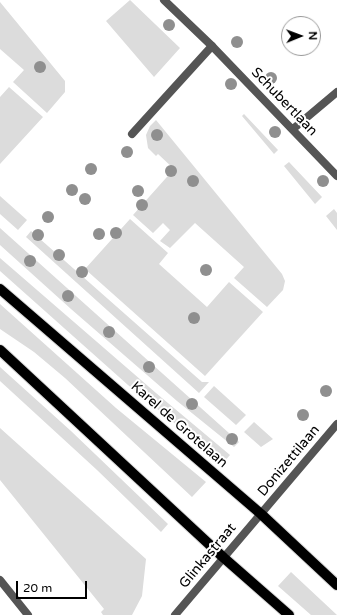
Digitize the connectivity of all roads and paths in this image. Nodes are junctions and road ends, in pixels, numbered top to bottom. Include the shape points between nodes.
1 (164, 0) edge
2 (212, 46) junction
3 (337, 92) edge
4 (293, 129) junction
5 (132, 134) dead end
6 (337, 176) edge
7 (0, 289) edge
8 (0, 350) edge
9 (337, 424) edge
10 (261, 514) junction
11 (224, 558) junction
12 (0, 580) edge
13 (337, 585) edge
14 (28, 615) edge
15 (174, 615) edge
16 (289, 615) edge

1 - 2 street, Schubertlaan
2 - 4 street, Schubertlaan
2 - 5 street
3 - 4 street
4 - 6 street, Schubertlaan
7 - 10 main road, Karel de Grotelaan
8 - 11 main road
9 - 10 street, Donizettilaan
10 - 11 street, Glinkastraat
10 - 13 main road, Karel de Grotelaan
11 - 15 street, Glinkastraat
11 - 16 main road
12 - 14 street

